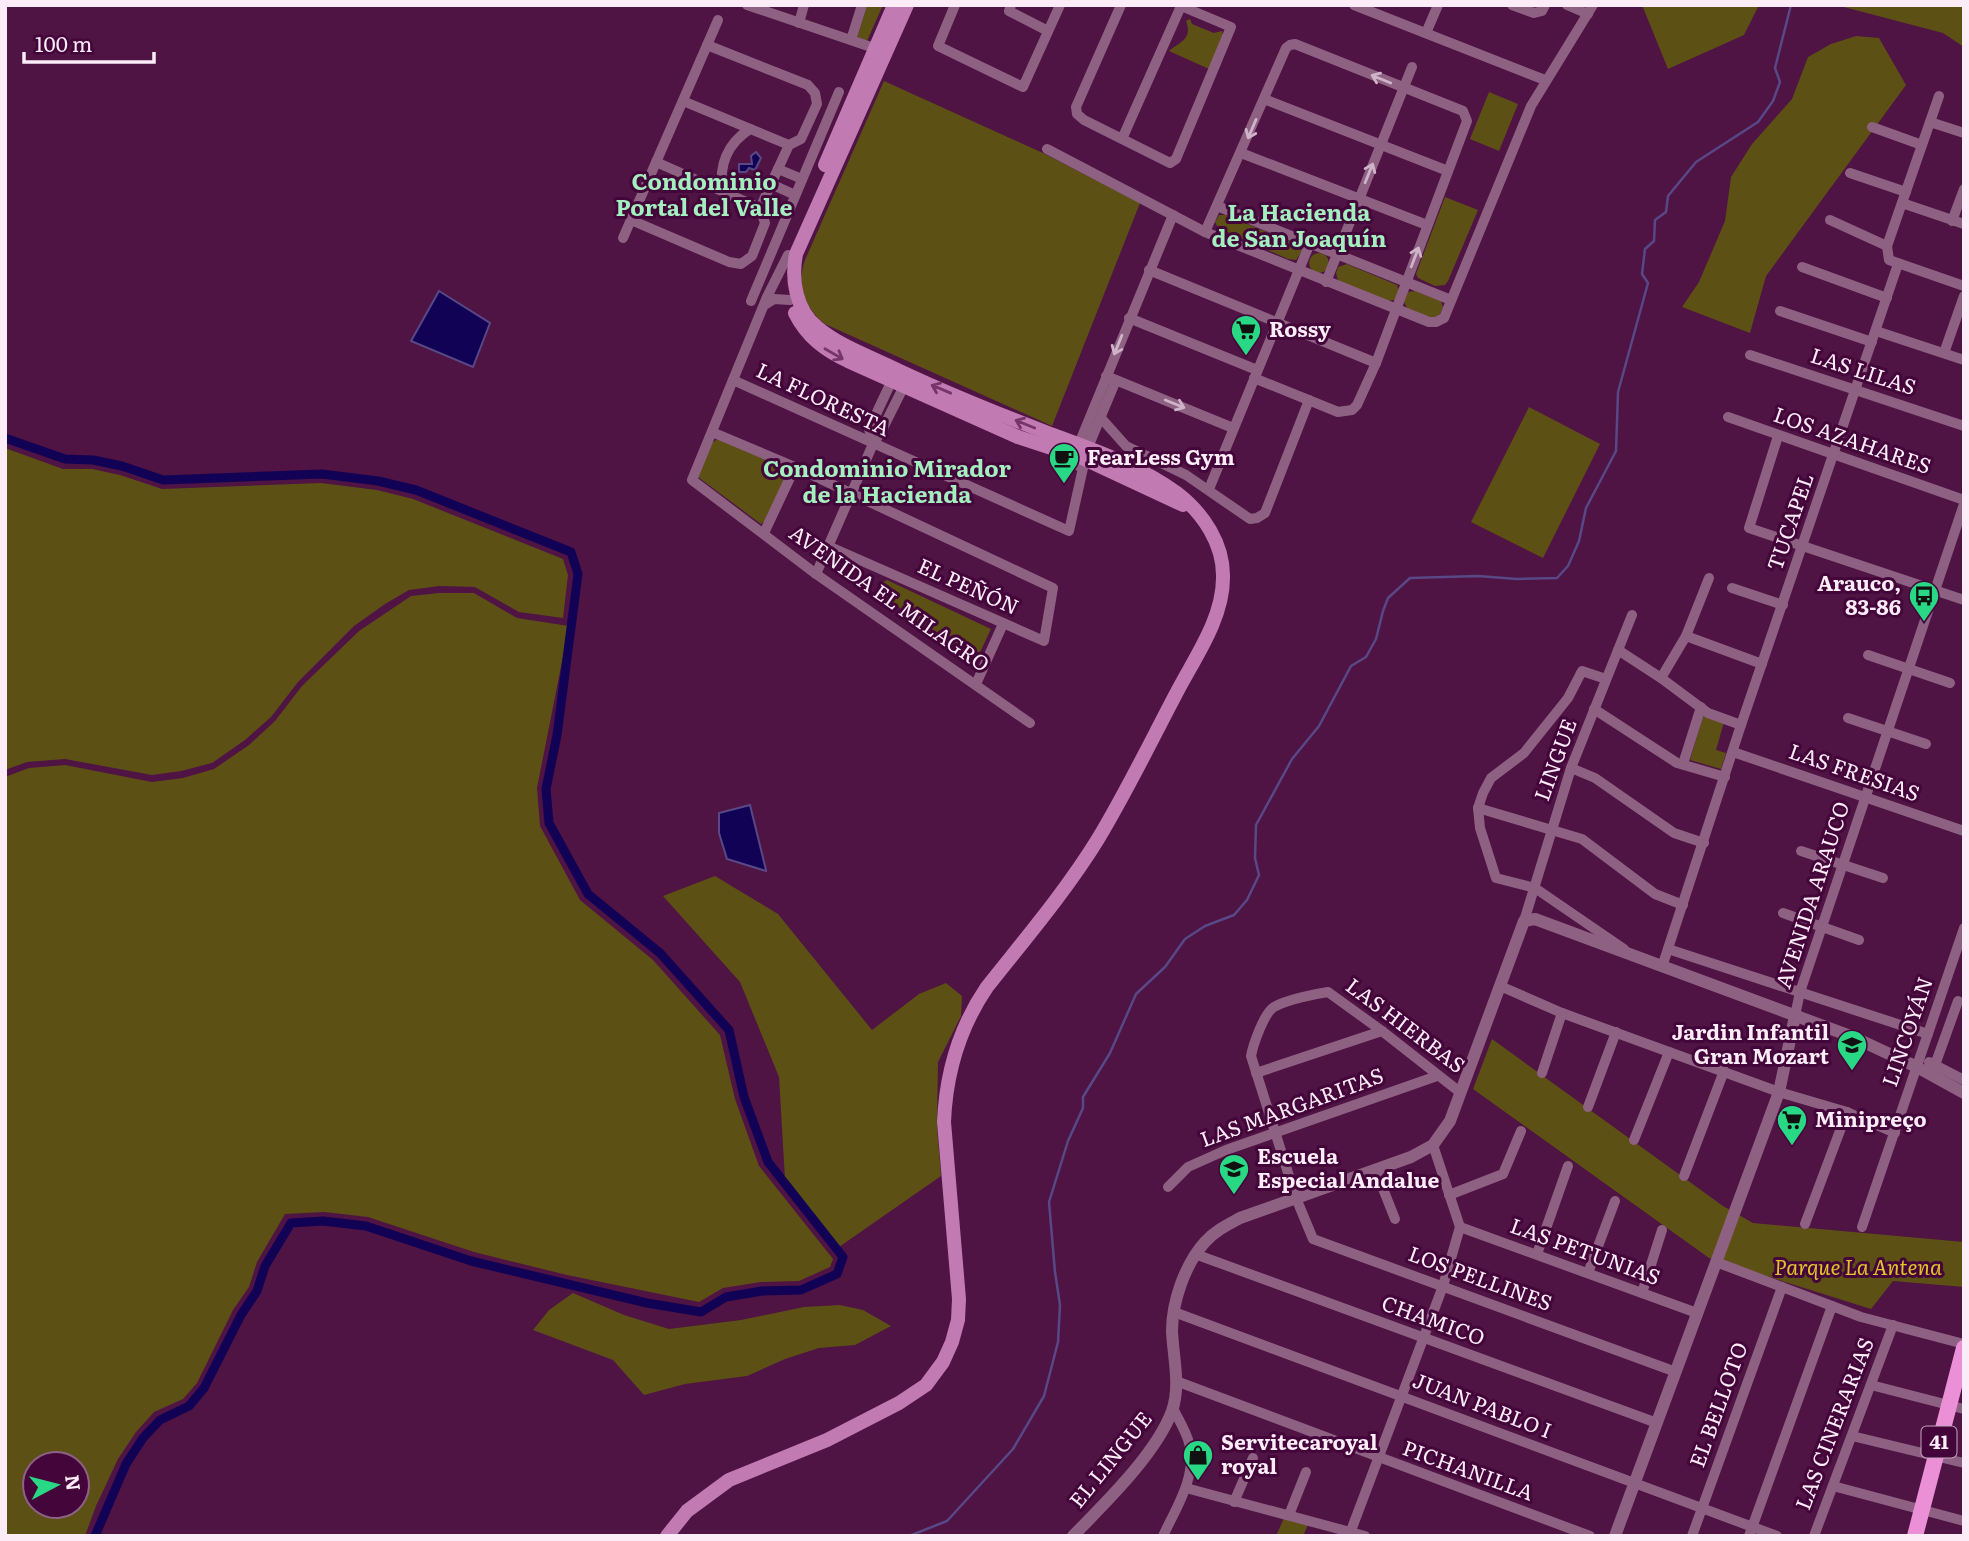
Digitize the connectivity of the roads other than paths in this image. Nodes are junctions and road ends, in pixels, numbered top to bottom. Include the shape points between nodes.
1 (747, 5) edge
2 (804, 5) edge
3 (862, 5) edge
4 (894, 5) edge
5 (907, 5) edge
6 (955, 5) edge
7 (1011, 5) edge
8 (1060, 5) edge
9 (1121, 5) edge
10 (1354, 5) edge
11 (1438, 5) edge
12 (1512, 5) edge
13 (1545, 5) edge
14 (1567, 5) edge
15 (1590, 10) edge
16 (718, 20) dead end
17 (799, 23) junction
18 (1048, 31) junction
19 (1426, 33) junction
20 (851, 40) junction
21 (707, 45) junction
22 (881, 50) junction
23 (1412, 67) dead end
24 (1545, 80) junction
25 (1404, 88) junction
26 (839, 92) dead end
27 (1939, 96) dead end
28 (1264, 99) junction
29 (683, 101) junction
30 (852, 112) junction
31 (830, 114) junction
32 (1930, 122) junction
33 (1872, 127) dead end
34 (750, 129) junction
35 (1964, 133) edge
36 (1122, 139) junction
37 (1381, 144) junction
38 (789, 145) junction
39 (1922, 145) junction
40 (1046, 149) dead end
41 (1241, 153) junction
42 (656, 162) junction
43 (778, 169) junction
44 (1448, 171) junction
45 (1850, 173) dead end
46 (802, 179) junction
47 (771, 184) junction
48 (1964, 189) edge
49 (723, 191) junction
50 (795, 195) junction
51 (1904, 198) junction
52 (1359, 199) junction
53 (1217, 206) junction
54 (760, 208) junction
55 (1173, 215) junction
56 (631, 220) junction
57 (1830, 220) dead end
58 (1958, 222) edge
59 (1427, 225) junction
60 (1205, 232) junction
61 (623, 238) dead end
62 (1310, 243) junction
63 (1887, 246) junction
64 (1337, 254) junction
65 (788, 255) junction
66 (1898, 264) junction
67 (1802, 267) dead end
68 (1149, 270) junction
69 (1297, 270) junction
70 (1326, 282) junction
71 (1406, 282) junction
72 (1964, 286) edge
73 (1964, 296) edge
74 (1887, 298) junction
75 (790, 300) junction
76 (1451, 300) junction
77 (751, 301) dead end
78 (765, 304) junction
79 (1396, 309) junction
80 (1780, 311) dead end
81 (1129, 318) junction
82 (1276, 322) junction
83 (1876, 331) junction
84 (1872, 342) junction
85 (1944, 353) junction
86 (1750, 355) dead end
87 (1964, 360) edge
88 (1376, 363) junction
89 (1255, 374) junction
90 (1111, 378) junction
91 (900, 379) junction
92 (733, 380) junction
93 (1856, 390) junction
94 (1309, 400) junction
95 (1728, 417) dead end
96 (1101, 418) junction
97 (1964, 426) edge
98 (1233, 428) junction
99 (712, 432) junction
100 (1778, 436) junction
101 (873, 444) junction
102 (1083, 454) junction
103 (1834, 456) junction
104 (795, 467) junction
105 (1209, 489) junction
106 (851, 493) junction
107 (1964, 502) edge
108 (764, 533) junction
109 (1804, 545) junction
110 (828, 546) junction
111 (816, 574) junction
112 (1709, 578) dead end
113 (1732, 588) dead end
114 (1935, 590) junction
115 (1964, 600) edge
116 (1783, 605) junction
117 (1632, 615) dead end
118 (1003, 624) junction
119 (1686, 636) junction
120 (1618, 650) junction
121 (1868, 655) dead end
122 (1762, 664) junction
123 (1908, 669) junction
124 (1661, 678) junction
125 (1606, 679) junction
126 (1950, 683) dead end
127 (976, 684) junction
128 (1701, 707) junction
129 (1594, 709) junction
130 (1848, 718) dead end
131 (1030, 723) dead end
132 (1741, 725) junction
133 (1888, 731) junction
134 (1926, 744) dead end
135 (1732, 752) junction
136 (1683, 764) junction
137 (1571, 768) junction
138 (1725, 777) junction
139 (1866, 797) junction
140 (1478, 808) junction
141 (1552, 831) junction
142 (1964, 831) edge
143 (1704, 844) junction
144 (1801, 851) dead end
145 (1843, 864) junction
146 (1883, 878) dead end
147 (1535, 888) junction
148 (1683, 905) junction
149 (1783, 913) dead end
150 (1527, 920) junction
151 (1822, 927) junction
152 (1963, 934) edge
153 (1859, 940) dead end
154 (1668, 948) junction
155 (1635, 956) junction
156 (1662, 967) junction
157 (1500, 986) junction
158 (1800, 992) junction
159 (1958, 1001) dead end
160 (1562, 1013) junction
161 (1795, 1016) junction
162 (1382, 1031) junction
163 (1616, 1032) junction
164 (1928, 1034) junction
165 (1669, 1052) junction
166 (1919, 1062) junction
167 (1935, 1065) junction
168 (1724, 1071) junction
169 (1256, 1073) junction
170 (1542, 1073) dead end
171 (1437, 1076) junction
172 (1964, 1080) edge
173 (1779, 1092) junction
174 (1461, 1093) junction
175 (1964, 1093) edge
176 (1588, 1107) dead end
177 (1847, 1112) junction
178 (1521, 1131) dead end
179 (1275, 1133) junction
180 (1895, 1133) junction
181 (1634, 1140) dead end
182 (1433, 1145) junction
183 (1568, 1166) dead end
184 (1376, 1171) junction
185 (1684, 1176) dead end
186 (1168, 1187) dead end
187 (1449, 1195) junction
188 (1296, 1198) junction
189 (1615, 1201) dead end
190 (1395, 1219) dead end
191 (1805, 1224) dead end
192 (1460, 1227) junction
193 (1862, 1227) dead end
194 (1662, 1230) dead end
195 (1195, 1254) junction
196 (1536, 1254) junction
197 (1716, 1262) junction
198 (1588, 1273) junction
199 (1443, 1286) junction
200 (1782, 1287) junction
201 (1642, 1293) junction
202 (1832, 1306) junction
203 (1174, 1312) junction
204 (1697, 1313) junction
205 (1893, 1325) junction
206 (1423, 1338) junction
207 (1964, 1346) edge
208 (1676, 1372) junction
209 (1176, 1381) junction
210 (1871, 1385) junction
211 (1402, 1396) junction
212 (1956, 1407) edge
213 (1173, 1408) junction
214 (1657, 1423) junction
215 (1852, 1436) junction
216 (1936, 1457) junction
217 (1252, 1458) dead end
218 (1378, 1458) junction
219 (1964, 1463) edge
220 (1306, 1472) dead end
221 (1634, 1484) junction
222 (1833, 1486) junction
223 (1186, 1488) junction
224 (1234, 1502) junction
225 (1702, 1508) junction
226 (1922, 1510) junction
227 (1289, 1515) junction
228 (1964, 1521) edge
229 (1751, 1532) edge
230 (1350, 1534) edge
231 (667, 1536) edge
232 (1073, 1536) edge
233 (1163, 1536) edge
234 (1365, 1536) edge
235 (1590, 1536) edge
236 (1615, 1536) edge
237 (1692, 1536) edge
238 (1777, 1536) edge
239 (1814, 1536) edge
240 (1915, 1536) edge

1 - 17 street
2 - 17 street
3 - 20 street
4 - 22 main road
5 - 22 main road
6 - 18 street via 938,46 1023,86
7 - 18 street via 1009,11
8 - 18 street
9 - 36 street via 1076,107 1084,120
10 - 19 street
11 - 19 street
12 - 13 street via 1534,13
14 - 15 street
15 - 24 street
16 - 21 street
17 - 20 street
19 - 24 street
20 - 22 street
21 - 29 street
21 - 38 street via 813,90 817,104 801,138
22 - 30 main road
23 - 25 street
24 - 76 street
25 -> 28 street via 1295,44 1286,48
25 - 37 street
25 - 44 street via 1466,115
26 - 31 street
27 - 32 street
28 - 37 street
28 -> 41 street
29 - 34 street
29 - 42 street
30 - 31 street
30 - 31 street
30 - 65 main road
30 - 91 main road via 796,254 794,282 803,308 817,327
31 - 46 street
32 - 35 street
32 - 39 street
33 - 39 street
34 - 38 street
34 - 49 street via 725,157
36 - 36 street via 1170,163 1176,159 1231,27 1181,6
37 - 44 street
52 -> 37 street
38 - 43 street
39 - 51 street
40 - 55 street
41 - 52 street
41 - 53 street
42 - 49 street
42 - 56 street
43 - 46 street
43 - 47 street
44 - 59 street
45 - 51 street
46 - 50 street
47 - 50 street
47 - 54 street
48 - 58 street
49 - 54 street
50 - 77 street
51 - 58 street
51 - 63 street
52 - 59 street
52 - 64 street
53 - 60 street
53 - 62 street
54 - 56 street via 765,223 752,256 741,264
55 - 60 street
55 - 68 street
56 - 61 street
57 - 63 street
71 -> 59 street
60 - 69 street
62 - 64 street
62 - 69 street
63 - 66 street via 1889,260
64 - 70 street
64 - 71 street
65 - 75 main road
65 - 78 street
66 - 72 street
66 - 74 street, TUCAPEL
67 - 74 street
68 - 81 street
68 - 82 street
69 - 70 street
69 - 82 street
70 - 79 street
71 - 76 street
71 - 79 street
73 - 85 street
74 - 83 street, TUCAPEL
75 - 78 street via 774,299
75 -> 91 main road via 803,326 822,347
76 - 79 street via 1444,317 1436,322
78 - 92 street
79 - 88 street
80 - 84 street
81 - 89 street
81 -> 90 street
82 - 88 street
82 - 89 street
83 - 84 street, TUCAPEL
83 - 85 street
84 - 93 street, TUCAPEL
85 - 87 street
86 - 93 street, LAS LILAS
88 - 94 street via 1352,411 1338,412
89 - 94 street
89 - 98 street
90 - 96 street
90 -> 98 street
90 - 102 street
91 - 101 street via 869,429
102 -> 91 main road
91 - 102 main road via 1018,437
92 - 99 street
92 - 101 street, LA FLORESTA
93 - 97 street, LAS LILAS
93 - 103 street, TUCAPEL
94 - 105 street via 1265,513 1250,519
95 - 100 street, LOS AZAHARES
96 - 102 street
96 - 105 street via 1126,446
98 - 105 street
99 - 104 street
99 - 108 street, AVENIDA EL MILAGRO via 692,480
100 - 103 street, LOS AZAHARES
100 - 109 street via 1749,528
101 - 102 street, LA FLORESTA via 1069,531
101 - 106 street
102 - 231 main road via 1197,512 1214,537 1222,565 1221,596 1211,626 1098,838 975,1006 957,1044 944,1122 960,1299 953,1342 926,1385 827,1440 730,1480 687,1511
103 - 107 street, LOS AZAHARES
103 - 109 street, TUCAPEL
104 - 106 street
104 - 108 street
106 - 110 street
106 - 118 street, EL PEÑÓN via 1053,588 1044,641
107 - 114 street, AVENIDA ARAUCO
108 - 111 street, AVENIDA EL MILAGRO
109 - 114 street
109 - 116 street, TUCAPEL
110 - 111 street
110 - 118 street, EL PEÑÓN
111 - 127 street, AVENIDA EL MILAGRO
112 - 119 street
113 - 116 street
114 - 115 street
114 - 123 street, AVENIDA ARAUCO
116 - 122 street, TUCAPEL
117 - 120 street, LINGUE
118 - 127 street
119 - 122 street
119 - 124 street
120 - 124 street
120 - 125 street, LINGUE
121 - 123 street
122 - 132 street, TUCAPEL
123 - 126 street
123 - 133 street, AVENIDA ARAUCO
124 - 128 street
125 - 129 street, LINGUE
125 - 140 street via 1583,671 1569,698 1524,753 1491,778
127 - 131 street, AVENIDA EL MILAGRO
128 - 132 street
128 - 136 street
129 - 136 street
129 - 137 street, LINGUE
130 - 133 street
132 - 135 street, TUCAPEL
133 - 134 street
133 - 139 street, AVENIDA ARAUCO
135 - 138 street, TUCAPEL
135 - 139 street, LAS FRESIAS
136 - 138 street
137 - 141 street, LINGUE
137 - 143 street via 1595,778 1674,834
138 - 143 street, TUCAPEL
139 - 142 street, LAS FRESIAS
139 - 145 street, AVENIDA ARAUCO
140 - 141 street
140 - 147 street via 1496,878
141 - 147 street, LINGUE
141 - 148 street via 1582,839 1655,894
143 - 148 street, TUCAPEL
144 - 145 street
145 - 146 street
145 - 151 street, AVENIDA ARAUCO
147 - 150 street, LINGUE
147 - 155 street
148 - 154 street, TUCAPEL
149 - 151 street
150 - 155 street
150 - 157 street, LINGUE
151 - 153 street
151 - 158 street, AVENIDA ARAUCO
152 - 164 street, LINCOYÁN
154 - 156 street, TUCAPEL
154 - 158 street
155 - 156 street
156 - 161 street
157 - 160 street
157 - 174 street, LINGUE
158 - 161 street, AVENIDA ARAUCO
158 - 164 street
159 - 167 street
160 - 163 street
160 - 170 street
161 - 166 street
161 - 173 street, AVENIDA ARAUCO
162 - 169 street
162 - 169 street, LAS HIERBAS via 1328,992 1275,1006 1252,1047
162 - 171 street, LAS HIERBAS
163 - 165 street
163 - 176 street
164 - 166 street, LINCOYÁN
165 - 168 street
165 - 181 street
166 - 167 street
166 - 175 street
166 - 180 street, LINCOYÁN
167 - 172 street
168 - 173 street
168 - 185 street
169 - 179 street, LOS PELLINES
171 - 174 street, LAS HIERBAS
171 - 179 street, LAS MARGARITAS
173 - 177 street
173 - 197 street, AVENIDA ARAUCO
174 - 182 street, LINGUE via 1450,1121
177 - 180 street
177 - 191 street
178 - 187 street via 1503,1174
179 - 186 street, LAS MARGARITAS via 1188,1167
179 - 188 street, LOS PELLINES
180 - 193 street, LINCOYÁN
182 - 184 street, EL LINGUE
182 - 187 street
183 - 196 street
184 - 188 street, EL LINGUE
184 - 190 street
187 - 192 street
188 - 195 street, EL LINGUE via 1218,1230
188 - 199 street, LOS PELLINES via 1313,1239
189 - 198 street
192 - 196 street, LAS PETUNIAS
192 - 199 street
194 - 201 street
195 - 203 street, EL LINGUE
195 - 206 street, CHAMICO
196 - 198 street, LAS PETUNIAS
197 - 200 street
197 - 204 street, AVENIDA ARAUCO
198 - 201 street, LAS PETUNIAS
199 - 206 street
199 - 208 street, LOS PELLINES
200 - 202 street
200 - 225 street, EL BELLOTO
201 - 204 street, LAS PETUNIAS
202 - 205 street
202 - 229 street
203 - 209 street, EL LINGUE
203 - 211 street, JUAN PABLO I
204 - 208 street, AVENIDA ARAUCO
205 - 207 street
205 - 210 street, LAS CINERARIAS
206 - 211 street
206 - 214 street, CHAMICO
207 - 212 main road, 41
208 - 214 street, AVENIDA ARAUCO
209 - 213 street, EL LINGUE
209 - 218 street, PICHANILLA
210 - 212 street
210 - 215 street, LAS CINERARIAS
211 - 218 street
211 - 221 street, JUAN PABLO I
212 - 216 main road, 41
213 - 223 street via 1192,1460
213 - 232 street, EL LINGUE via 1150,1449
214 - 221 street, AVENIDA ARAUCO
215 - 216 street
215 - 222 street, LAS CINERARIAS
216 - 219 street
216 - 226 main road, 41
217 - 224 street
218 - 230 street
218 - 235 street, PICHANILLA
220 - 227 street
221 - 225 street, JUAN PABLO I
221 - 236 street, AVENIDA ARAUCO
222 - 226 street
222 - 239 street, LAS CINERARIAS
223 - 224 street
223 - 233 street
224 - 227 street
225 - 229 street, JUAN PABLO I
225 - 237 street, EL BELLOTO
226 - 228 street
226 - 240 main road, 41
227 - 230 street
229 - 238 street, JUAN PABLO I
230 - 234 street

